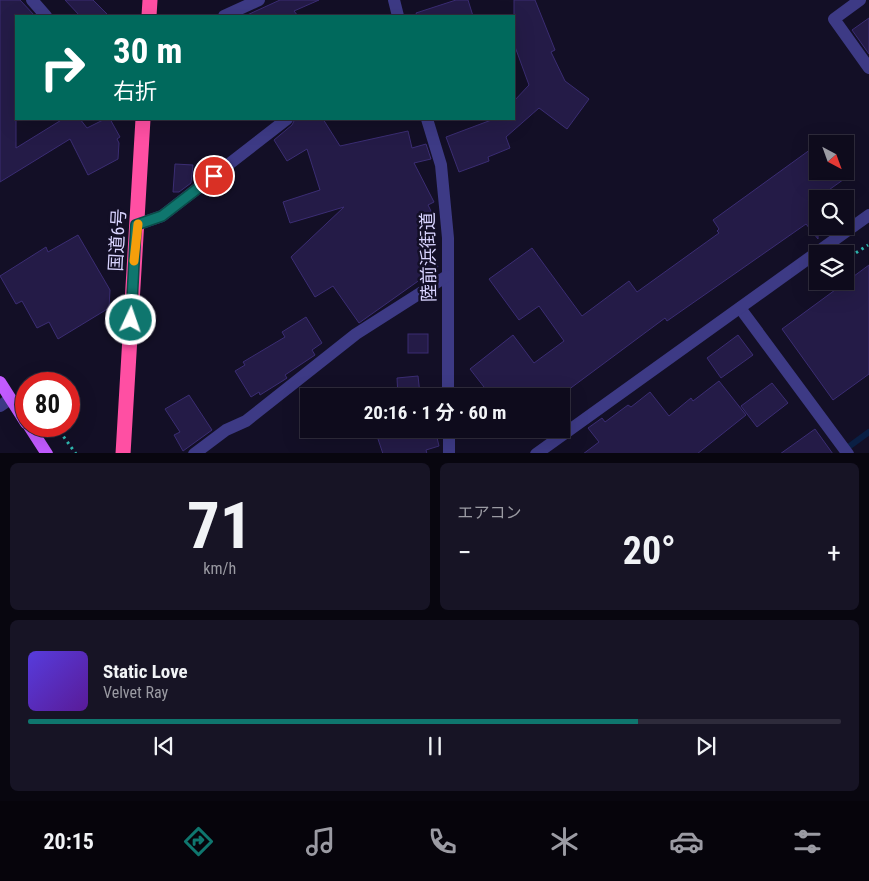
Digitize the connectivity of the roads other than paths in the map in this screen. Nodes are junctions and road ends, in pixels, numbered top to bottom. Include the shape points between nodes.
1 (32, 0) edge
2 (150, 0) edge
3 (259, 0) edge
4 (394, 0) edge
5 (860, 0) edge
6 (45, 15) edge
7 (149, 15) edge
8 (226, 15) edge
9 (398, 15) edge
10 (869, 68) edge
11 (141, 120) edge
12 (286, 120) edge
13 (427, 120) edge
14 (869, 215) edge
15 (136, 225) junction
16 (447, 276) junction
17 (740, 308) junction
18 (0, 382) edge
19 (448, 388) edge
20 (5, 402) edge
21 (15, 412) edge
22 (36, 437) edge
23 (449, 438) edge
24 (846, 451) edge
25 (46, 453) edge
26 (123, 453) edge
27 (195, 453) edge
28 (449, 453) edge
29 (537, 453) edge

1 - 6 street
2 - 7 highway
3 - 8 street
4 - 9 street
5 - 10 street via 834,19
11 - 15 highway, 国道6号
12 - 15 street via 162,216
13 - 16 street, 陸前浜街道 via 441,165 448,238
14 - 17 street
15 - 26 highway, 国道6号
16 - 19 street, 陸前浜街道
16 - 27 street via 356,334 246,420 226,430
17 - 24 street
17 - 29 street
18 - 20 main road
20 - 21 main road
22 - 25 main road
23 - 28 street

